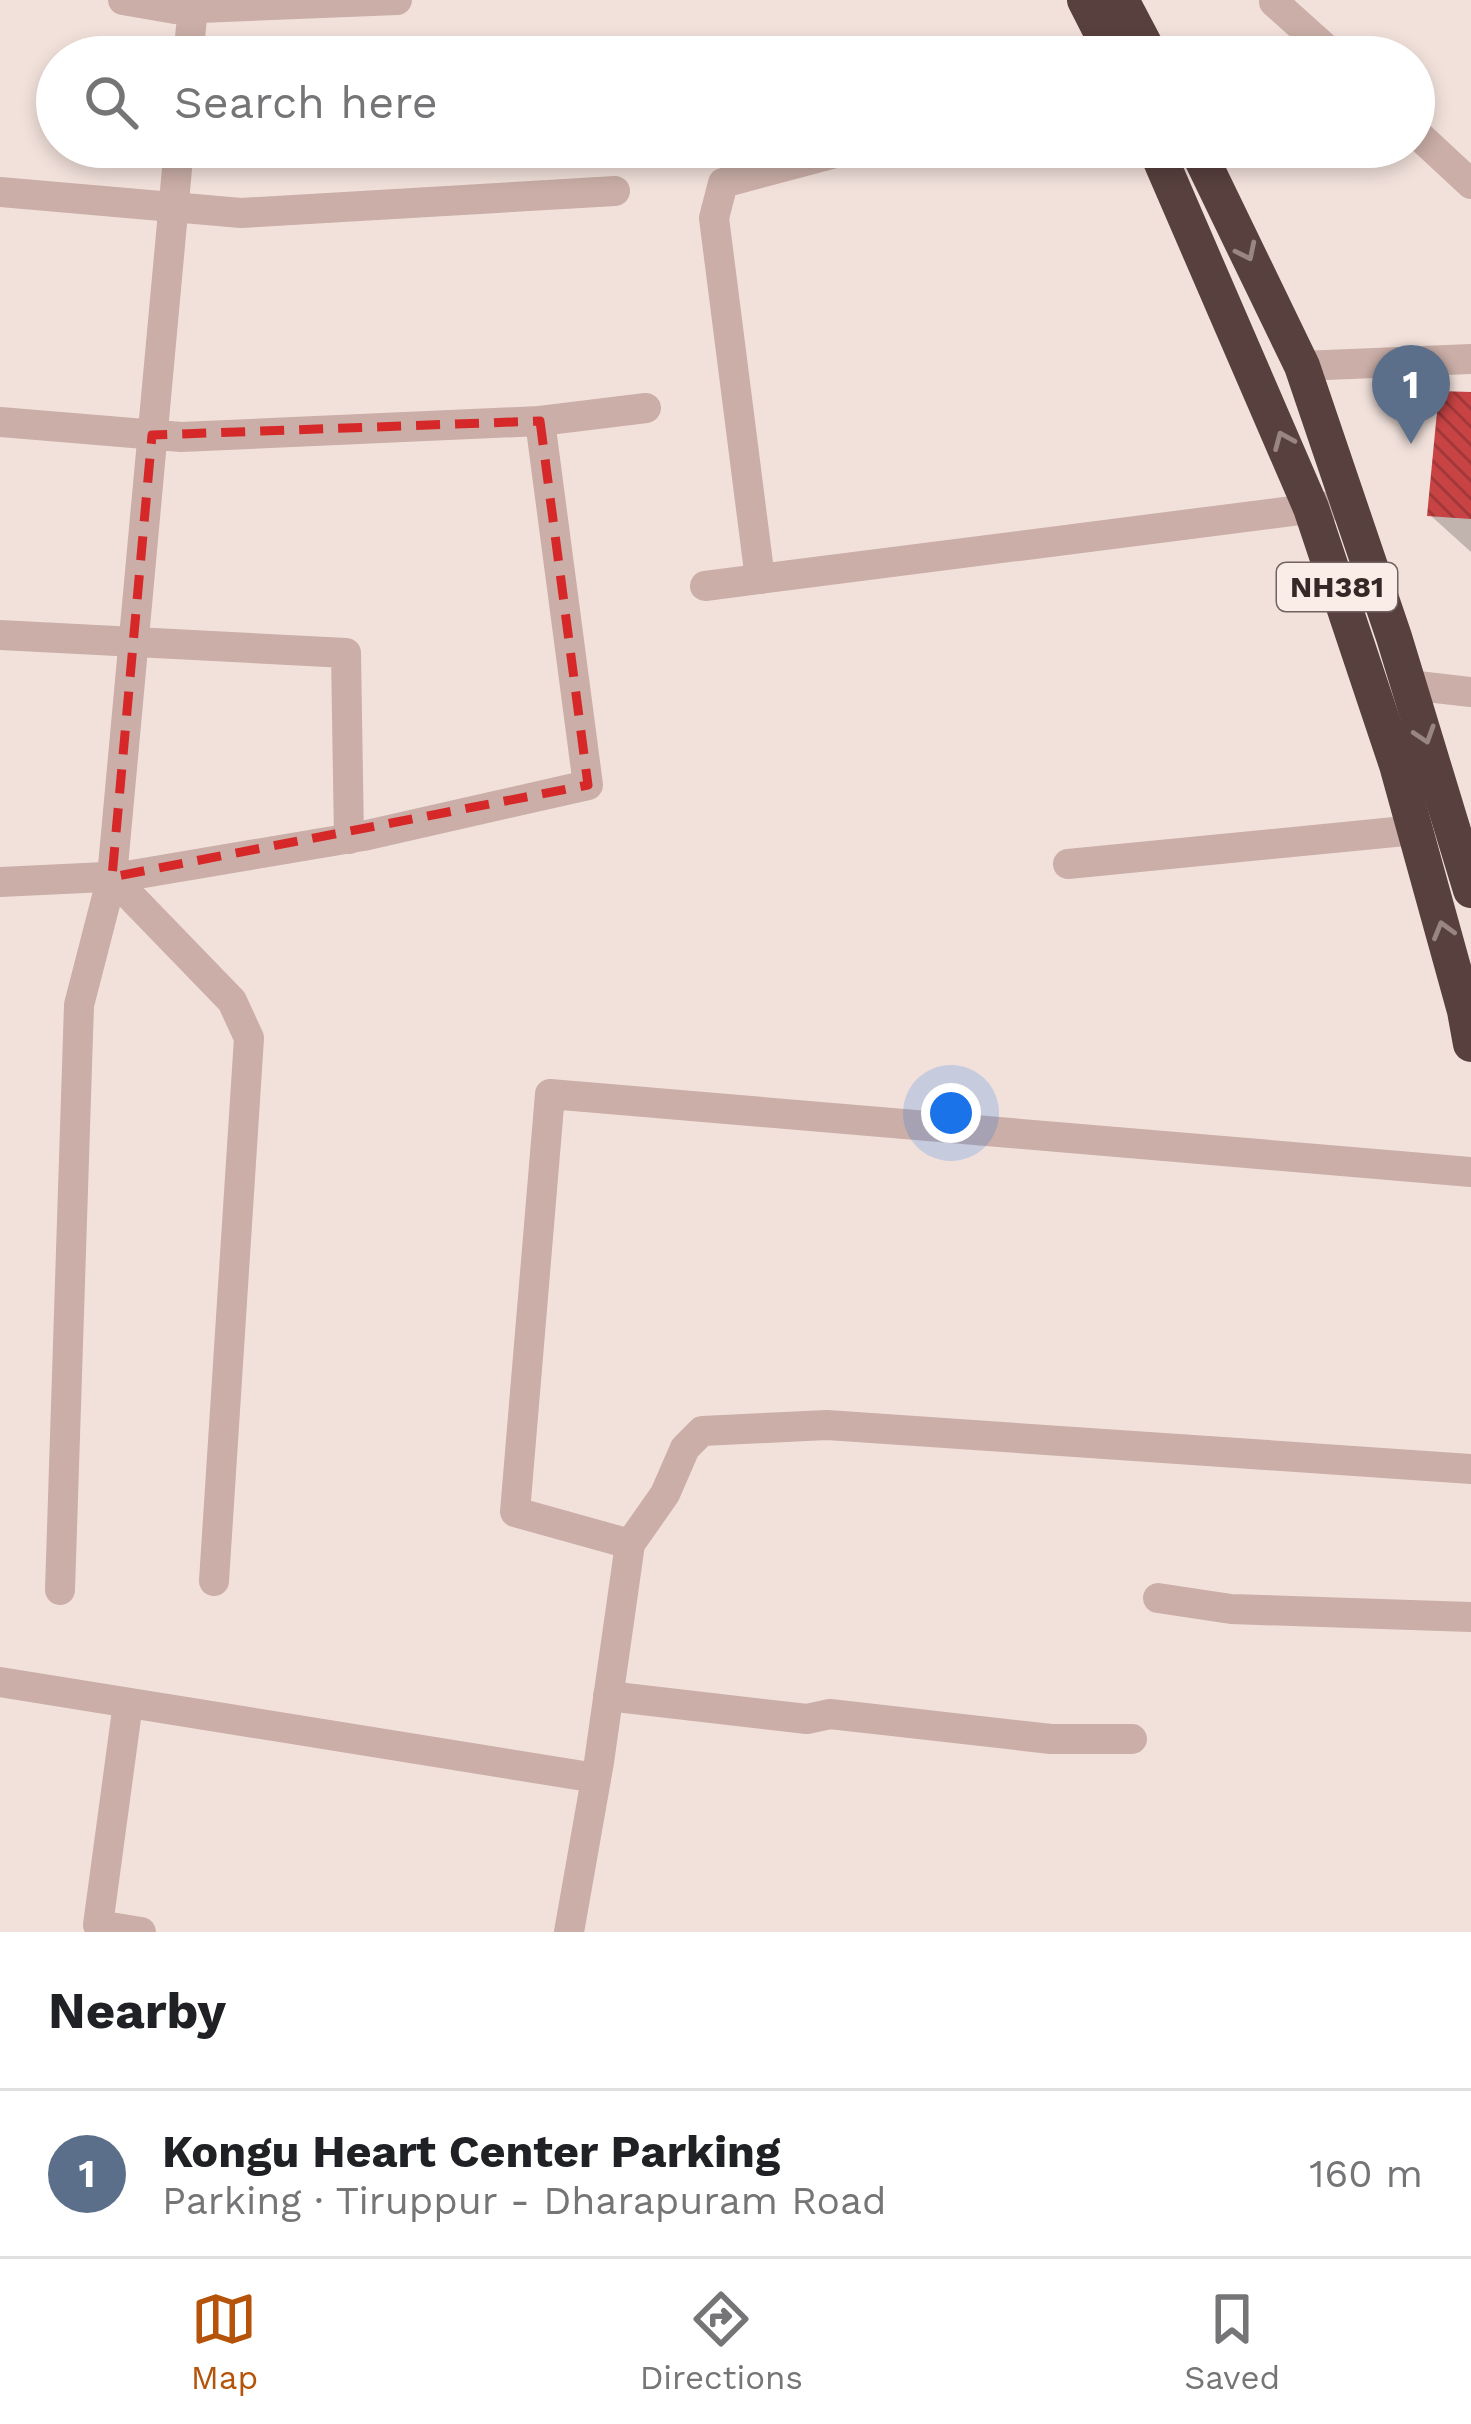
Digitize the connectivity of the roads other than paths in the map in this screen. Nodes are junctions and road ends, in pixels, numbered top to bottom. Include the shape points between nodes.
1 (123, 0) edge
2 (397, 0) edge
3 (1085, 0) edge
4 (1121, 0) edge
5 (1274, 2) edge
6 (193, 8) junction
7 (190, 36) edge
8 (1103, 36) edge
9 (1139, 36) edge
10 (1312, 36) edge
11 (1435, 150) edge
12 (177, 168) edge
13 (779, 168) edge
14 (1164, 168) edge
15 (1206, 168) edge
16 (1471, 184) edge
17 (615, 191) dead end
18 (0, 192) edge
19 (174, 207) junction
20 (1471, 359) edge
21 (1303, 366) junction
22 (646, 408) dead end
23 (540, 421) junction
24 (0, 422) edge
25 (152, 435) junction
26 (1348, 503) junction
27 (1311, 508) junction
28 (760, 579) junction
29 (705, 586) dead end
30 (0, 635) edge
31 (134, 642) junction
32 (1409, 685) junction
33 (1471, 692) edge
34 (1415, 830) junction
35 (349, 838) junction
36 (1068, 864) dead end
37 (112, 877) junction
38 (0, 882) edge
39 (1471, 890) edge
40 (1471, 1044) edge
41 (1471, 1172) edge
42 (1471, 1469) edge
43 (630, 1544) junction
44 (214, 1581) dead end
45 (60, 1590) dead end
46 (1158, 1598) dead end
47 (1471, 1617) edge
48 (0, 1682) edge
49 (608, 1696) junction
50 (128, 1702) junction
51 (1132, 1739) dead end
52 (596, 1778) junction
53 (141, 1932) edge
54 (569, 1932) edge

1 - 6 street
2 - 6 street
3 - 8 highway
4 - 9 highway
5 - 10 street
6 - 7 street
11 - 16 street
12 - 19 street
13 - 28 street via 723,183 714,218
27 -> 14 highway, NH381
15 -> 21 highway, NH381
17 - 19 street via 241,213
18 - 19 street
19 - 25 street
20 - 21 street
21 - 26 highway, NH381
22 - 23 street
23 - 25 street
23 - 35 street via 588,785
24 - 25 street
25 - 31 street
26 - 27 street
26 - 32 highway, NH381
27 - 28 street
27 - 34 highway, NH381
28 - 29 street
30 - 31 street
31 - 35 street via 346,653
31 - 37 street
32 - 33 street
32 -> 39 highway, NH381
34 - 36 street
40 -> 34 highway, NH381
35 - 37 street
37 - 38 street
37 - 44 street via 232,1001 249,1038
37 - 45 street via 79,1005
41 - 43 street via 550,1094 515,1512
42 - 43 street via 827,1425 702,1431
43 - 49 street
46 - 47 street via 1231,1610
48 - 50 street
49 - 51 street via 806,1719 830,1714 1051,1739
49 - 52 street
50 - 52 street
50 - 53 street via 98,1924
52 - 54 street

